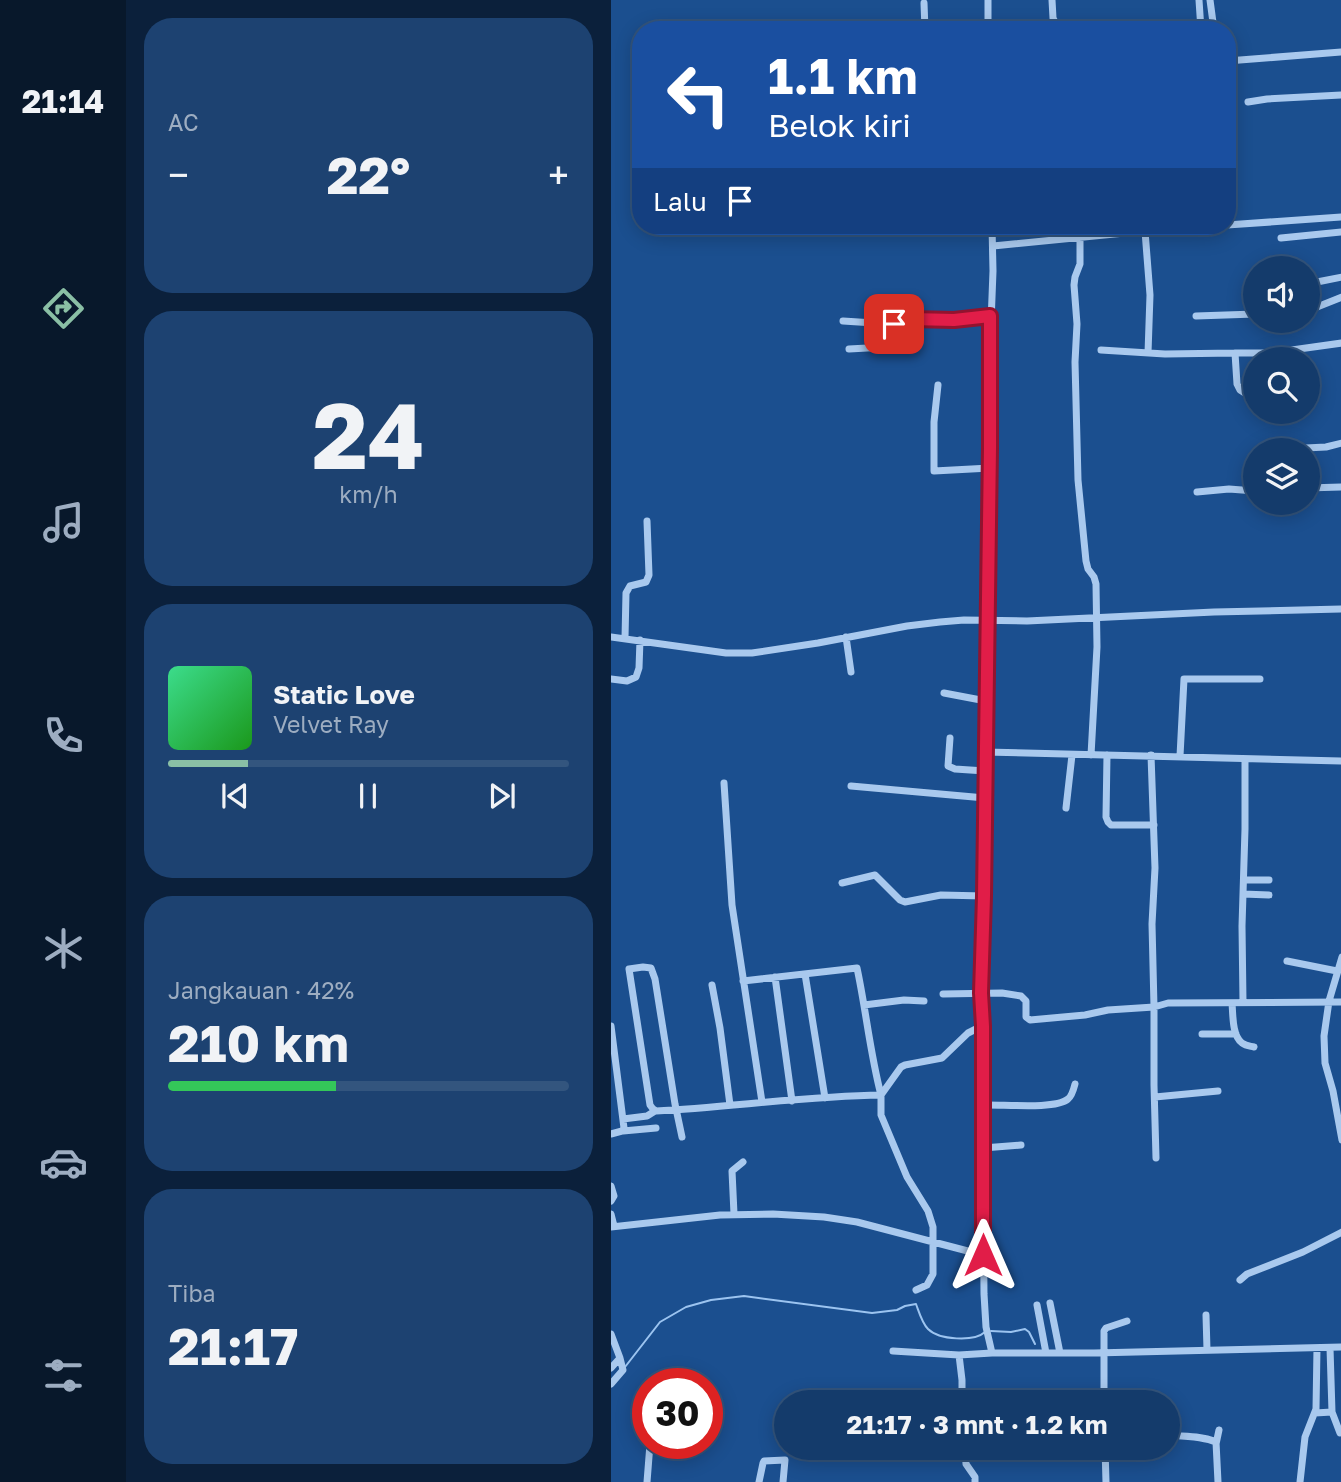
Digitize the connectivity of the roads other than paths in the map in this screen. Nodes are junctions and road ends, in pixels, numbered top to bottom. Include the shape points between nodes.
1 (988, 0) edge
2 (1052, 0) edge
3 (1199, 0) edge
4 (1210, 0) edge
5 (924, 3) dead end
6 (925, 21) edge
7 (988, 21) edge
8 (1054, 21) edge
9 (1200, 21) edge
10 (1213, 21) edge
11 (1341, 52) edge
12 (1236, 60) edge
13 (1341, 95) edge
14 (1248, 102) dead end
15 (1341, 217) edge
16 (1236, 225) edge
17 (1341, 232) edge
18 (992, 235) edge
19 (1092, 235) edge
20 (1145, 235) edge
21 (1080, 237) junction
22 (1281, 238) dead end
23 (993, 246) junction
24 (1341, 277) edge
25 (1320, 281) edge
26 (1341, 297) edge
27 (1320, 306) edge
28 (1243, 314) edge
29 (990, 316) junction
30 (1196, 316) dead end
31 (843, 321) dead end
32 (905, 325) junction
33 (1341, 343) edge
34 (849, 349) dead end
35 (1101, 350) dead end
36 (1148, 353) junction
37 (1235, 353) junction
38 (938, 385) dead end
39 (1243, 392) edge
40 (1341, 443) edge
41 (1320, 447) edge
42 (990, 468) junction
43 (1341, 487) edge
44 (1320, 488) edge
45 (1243, 490) edge
46 (1197, 492) dead end
47 (647, 521) dead end
48 (1341, 609) edge
49 (1096, 618) junction
50 (987, 622) junction
51 (611, 637) edge
52 (846, 637) junction
53 (625, 638) junction
54 (640, 640) junction
55 (851, 671) dead end
56 (611, 679) edge
57 (1260, 679) dead end
58 (944, 693) dead end
59 (986, 701) junction
60 (950, 738) dead end
61 (985, 752) junction
62 (1072, 755) junction
63 (1091, 755) junction
64 (1107, 755) junction
65 (1151, 755) junction
66 (1180, 756) junction
67 (1245, 759) junction
68 (1341, 761) edge
69 (985, 771) junction
70 (724, 783) dead end
71 (851, 786) dead end
72 (985, 798) junction
73 (1066, 808) dead end
74 (1154, 825) junction
75 (1244, 880) junction
76 (1269, 880) dead end
77 (842, 883) dead end
78 (1243, 894) junction
79 (1269, 895) dead end
80 (984, 896) junction
81 (1341, 957) edge
82 (1287, 961) dead end
83 (1337, 971) junction
84 (805, 974) junction
85 (775, 977) junction
86 (743, 981) junction
87 (713, 985) dead end
88 (981, 993) junction
89 (943, 994) dead end
90 (924, 1001) dead end
91 (1329, 1001) junction
92 (1243, 1002) junction
93 (1341, 1002) edge
94 (1232, 1003) junction
95 (864, 1005) junction
96 (1154, 1007) junction
97 (611, 1026) edge
98 (983, 1026) junction
99 (1202, 1034) dead end
100 (1236, 1034) junction
101 (1254, 1048) dead end
102 (1075, 1084) dead end
103 (1218, 1091) dead end
104 (881, 1095) junction
105 (1155, 1097) junction
106 (825, 1098) junction
107 (792, 1101) junction
108 (762, 1102) junction
109 (731, 1105) junction
110 (983, 1105) junction
111 (676, 1110) junction
112 (655, 1111) junction
113 (623, 1119) junction
114 (1340, 1120) edge
115 (656, 1128) dead end
116 (623, 1131) junction
117 (611, 1134) edge
118 (682, 1137) dead end
119 (1341, 1140) edge
120 (1021, 1145) dead end
121 (983, 1148) junction
122 (1156, 1158) dead end
123 (743, 1162) dead end
124 (611, 1186) edge
125 (611, 1201) edge
126 (611, 1214) edge
127 (734, 1214) junction
128 (612, 1226) edge
129 (1341, 1232) edge
130 (934, 1243) junction
131 (983, 1255) junction
132 (1240, 1280) dead end
133 (916, 1290) dead end
134 (1050, 1303) dead end
135 (1037, 1305) dead end
136 (1206, 1315) dead end
137 (1127, 1321) dead end
138 (611, 1334) edge
139 (1341, 1347) edge
140 (1317, 1348) junction
141 (1330, 1348) junction
142 (1207, 1350) junction
143 (893, 1351) dead end
144 (1103, 1352) junction
145 (992, 1353) junction
146 (1046, 1353) junction
147 (1060, 1353) junction
148 (959, 1355) junction
149 (621, 1362) junction
150 (611, 1368) edge
151 (611, 1384) edge
152 (962, 1390) edge
153 (1104, 1390) edge
154 (1332, 1412) junction
155 (1315, 1413) junction
156 (1219, 1430) dead end
157 (1340, 1433) edge
158 (1180, 1436) edge
159 (1217, 1444) junction
160 (649, 1459) edge
161 (966, 1460) edge
162 (1105, 1460) edge
163 (760, 1481) edge
164 (647, 1482) edge
165 (783, 1482) edge
166 (975, 1482) edge
167 (1106, 1482) edge
168 (1218, 1482) edge
169 (1300, 1482) edge

1 - 7 street
2 - 8 street
3 - 9 street
4 - 10 street
5 - 6 street
11 - 12 street
13 - 14 street
15 - 16 street
17 - 22 street
18 - 23 street
19 - 21 street
20 - 36 street
21 - 23 street
21 - 49 street via 1074,285 1078,480 1086,561 1096,584
23 - 29 street
24 - 25 street
26 - 27 street
28 - 30 street
29 - 32 street via 911,319
29 - 42 street
31 - 32 street
32 - 34 street via 904,346
33 - 37 street
35 - 36 street
36 - 37 street
37 - 39 street via 1237,384
38 - 42 street via 934,471
40 - 41 street
42 - 50 street
43 - 44 street
45 - 46 street
47 - 53 street via 648,579 630,586 626,593
48 - 49 street
49 - 50 street
49 - 63 street
50 - 52 street via 929,623
50 - 59 street
51 - 53 street
52 - 54 street via 752,653
52 - 55 street
53 - 54 street
54 - 56 street via 636,677
57 - 66 street via 1184,679
58 - 59 street
59 - 61 street
60 - 69 street via 948,766
61 - 62 street
61 - 69 street
62 - 63 street
62 - 73 street
63 - 64 street
64 - 65 street
64 - 74 street via 1108,824
65 - 66 street
65 - 74 street
66 - 67 street
67 - 68 street
67 - 75 street
69 - 72 street
70 - 86 street via 732,905
71 - 72 street
72 - 80 street
74 - 96 street
75 - 76 street
75 - 78 street
77 - 80 street via 875,875 903,902 941,895
78 - 79 street
78 - 92 street
80 - 88 street
81 - 83 street
82 - 83 street
83 - 91 street
84 - 85 street
84 - 95 street via 857,968
84 - 106 street
85 - 86 street
85 - 107 street
86 - 108 street
87 - 109 street
88 - 89 street
88 - 96 street via 1023,997 1030,1020
88 - 98 street
90 - 95 street
91 - 92 street
91 - 93 street
91 - 114 street via 1325,1059
92 - 94 street
94 - 96 street
94 - 100 street
95 - 104 street
96 - 105 street
97 - 113 street
98 - 104 street via 968,1033 942,1058 901,1067
98 - 110 street
99 - 100 street
100 - 101 street
102 - 110 street via 1065,1101 1030,1107
103 - 105 street
104 - 106 street
104 - 130 street via 882,1119 930,1217
105 - 122 street
106 - 107 street
107 - 108 street
108 - 109 street
109 - 111 street
110 - 121 street
111 - 112 street
111 - 112 street via 655,979 651,968 643,967 629,969
111 - 118 street
112 - 113 street
113 - 116 street
114 - 119 street
115 - 116 street
116 - 117 street
120 - 121 street
121 - 131 street
123 - 127 street via 732,1171
124 - 125 street
126 - 128 street
127 - 128 street
127 - 130 street via 846,1219
129 - 132 street
130 - 131 street
130 - 133 street via 934,1274 926,1286
131 - 145 street via 986,1327
134 - 147 street
135 - 146 street
136 - 142 street
137 - 144 street via 1105,1329
138 - 149 street
139 - 141 street
140 - 141 street
140 - 142 street
140 - 155 street
141 - 154 street
142 - 144 street
143 - 148 street
144 - 147 street
144 - 153 street
145 - 146 street
145 - 148 street
146 - 147 street
148 - 152 street
149 - 150 street
149 - 151 street via 622,1371
154 - 155 street
154 - 157 street
155 - 169 street via 1305,1437
156 - 159 street
158 - 159 street
159 - 168 street
160 - 164 street
161 - 166 street
162 - 167 street
163 - 165 street via 764,1461 785,1460

